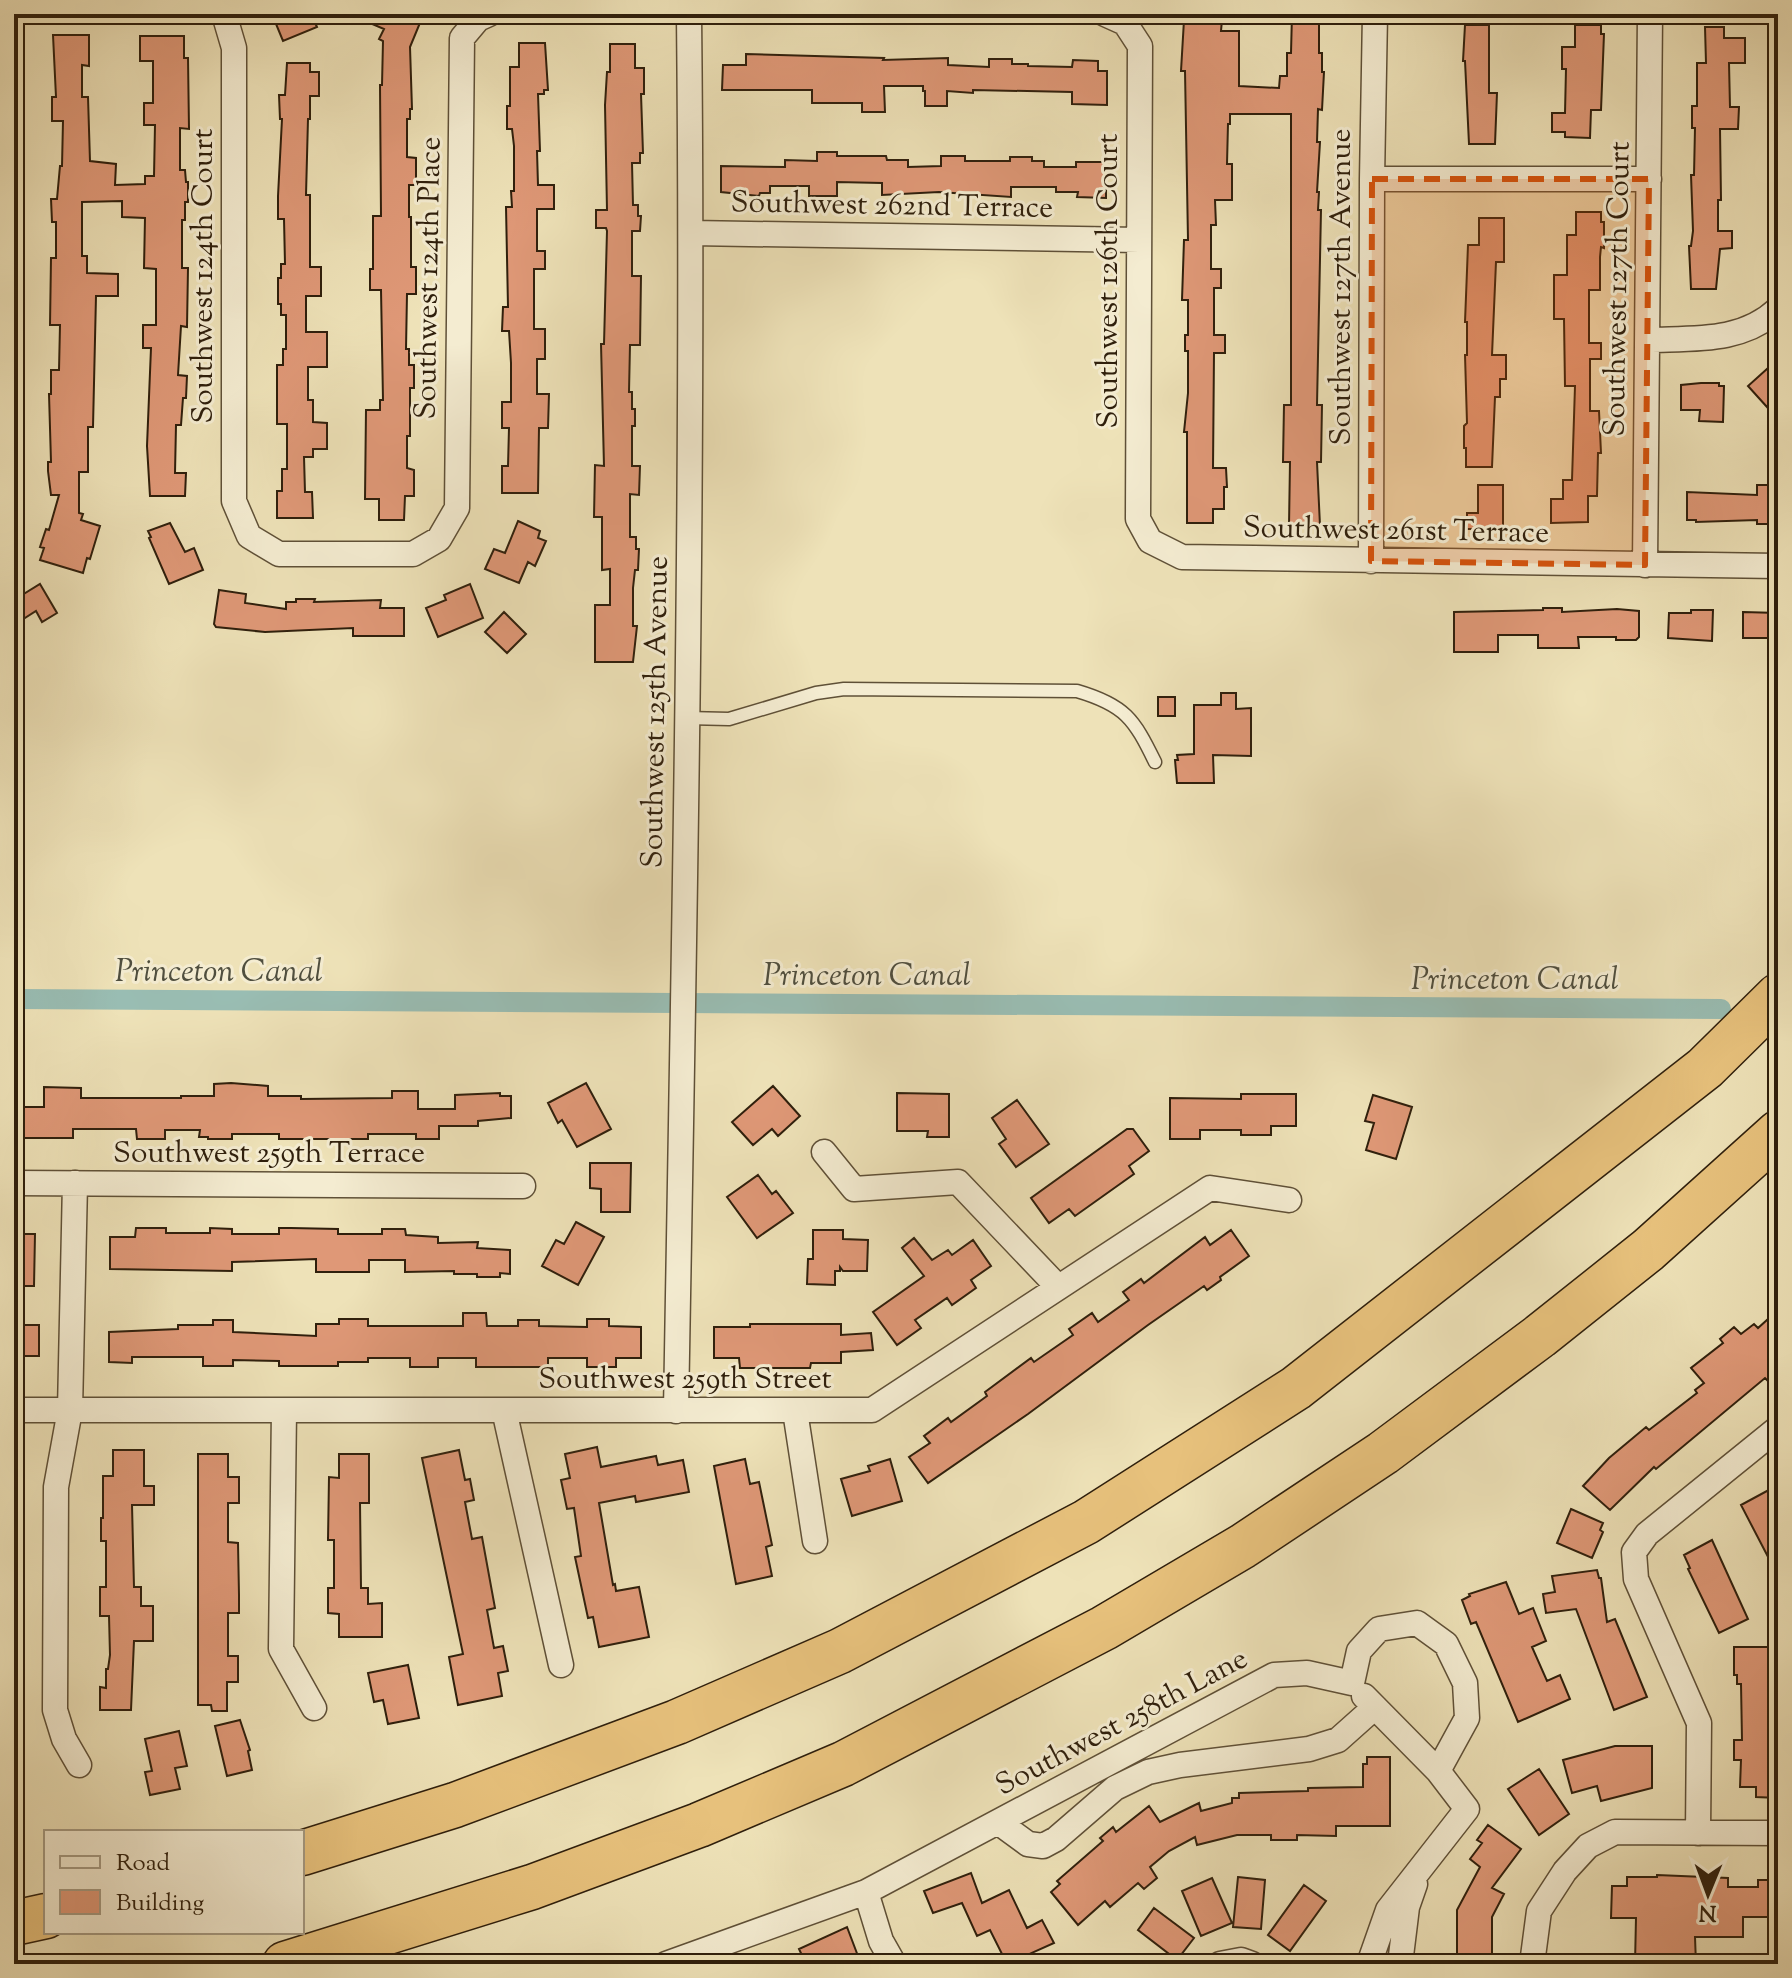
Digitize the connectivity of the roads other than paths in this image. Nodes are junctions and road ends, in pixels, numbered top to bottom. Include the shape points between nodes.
1 (224, 14) edge
2 (689, 14) edge
3 (1375, 14) edge
4 (1650, 14) edge
5 (483, 16) edge
6 (1115, 18) edge
7 (1372, 179) junction
8 (1649, 179) junction
9 (692, 233) junction
10 (1139, 240) junction
11 (1778, 309) edge
12 (1648, 340) junction
13 (439, 539) joint
14 (1150, 541) joint
15 (1371, 561) junction
16 (1645, 565) junction
17 (1778, 566) edge
18 (686, 718) junction
19 (1155, 762) dead end
20 (1778, 996) edge
21 (1778, 1133) edge
22 (824, 1152) dead end
23 (14, 1183) edge
24 (75, 1183) junction
25 (523, 1186) dead end
26 (1289, 1200) dead end
27 (1058, 1287) junction
28 (14, 1410) edge
29 (70, 1410) junction
30 (284, 1410) junction
31 (504, 1410) junction
32 (676, 1411) junction
33 (795, 1411) junction
34 (1778, 1428) edge
35 (815, 1541) dead end
36 (561, 1665) dead end
37 (1352, 1683) junction
38 (1375, 1707) junction
39 (314, 1708) dead end
40 (79, 1765) dead end
41 (1438, 1771) junction
42 (998, 1822) junction
43 (1698, 1833) junction
44 (1778, 1833) edge
45 (304, 1852) edge
46 (1420, 1869) junction
47 (866, 1892) junction
48 (44, 1916) edge
49 (14, 1923) edge
50 (675, 1962) edge
51 (285, 1964) edge
52 (894, 1964) edge
53 (1220, 1964) edge
54 (1252, 1964) edge
55 (1369, 1964) edge
56 (1400, 1964) edge
57 (1532, 1964) edge

1 - 13 street, Southwest 124th Court via 234,48 234,501 249,536 279,554 413,554
2 - 9 street, Southwest 125th Avenue
3 - 7 street, Southwest 127th Avenue
4 - 8 street, Southwest 127th Court
5 - 13 street, Southwest 124th Place via 462,38 457,508
6 - 10 street, Southwest 126th Court via 1140,46
7 - 8 street
7 - 15 street, Southwest 127th Avenue
8 - 12 street, Southwest 127th Court
9 - 10 street, Southwest 262nd Terrace
9 - 18 street, Southwest 125th Avenue
10 - 14 street, Southwest 126th Court via 1138,519
11 - 12 street via 1734,335
12 - 16 street, Southwest 127th Court
14 - 15 street, Southwest 261st Terrace via 1182,557
15 - 16 street, Southwest 261st Terrace
16 - 17 street, Southwest 261st Terrace
18 - 19 lane via 729,719 844,689 1077,691 1107,700 1138,727
18 - 32 street, Southwest 125th Avenue
20 - 45 highway via 1705,1068 1296,1388 1086,1522 840,1651 677,1722 455,1805
21 - 51 highway via 1648,1250 1383,1453 1243,1546 1104,1628 843,1764 699,1825 532,1887
22 - 27 street via 854,1189 958,1182
23 - 24 street, Southwest 259th Terrace
24 - 25 street, Southwest 259th Terrace
24 - 29 street
26 - 27 street, Southwest 259th Street via 1210,1188
27 - 33 street, Southwest 259th Street via 872,1410
28 - 29 street, Southwest 259th Street
29 - 30 street, Southwest 259th Street
29 - 40 street via 56,1487 55,1710
30 - 31 street, Southwest 259th Street
30 - 39 street via 281,1649
31 - 32 street, Southwest 259th Street
31 - 36 street
32 - 33 street, Southwest 259th Street
33 - 35 street
34 - 43 street via 1647,1534 1634,1552 1636,1579 1699,1723
37 - 38 street
37 - 41 street via 1359,1651 1379,1629 1417,1623 1446,1644 1465,1683 1467,1718
37 - 42 street, Southwest 258th Lane via 1307,1673 1274,1675
38 - 41 street
38 - 42 street, Southwest 258th Lane via 1338,1740 1309,1749 1148,1772 1115,1788 1043,1846 1028,1844
41 - 46 street via 1467,1809
42 - 47 street, Southwest 258th Lane
43 - 44 street
43 - 57 street via 1615,1832 1588,1846 1539,1911
46 - 55 street via 1388,1910
46 - 56 street via 1407,1907
47 - 50 street, Southwest 258th Lane
47 - 52 street
48 - 49 highway
53 - 54 street

